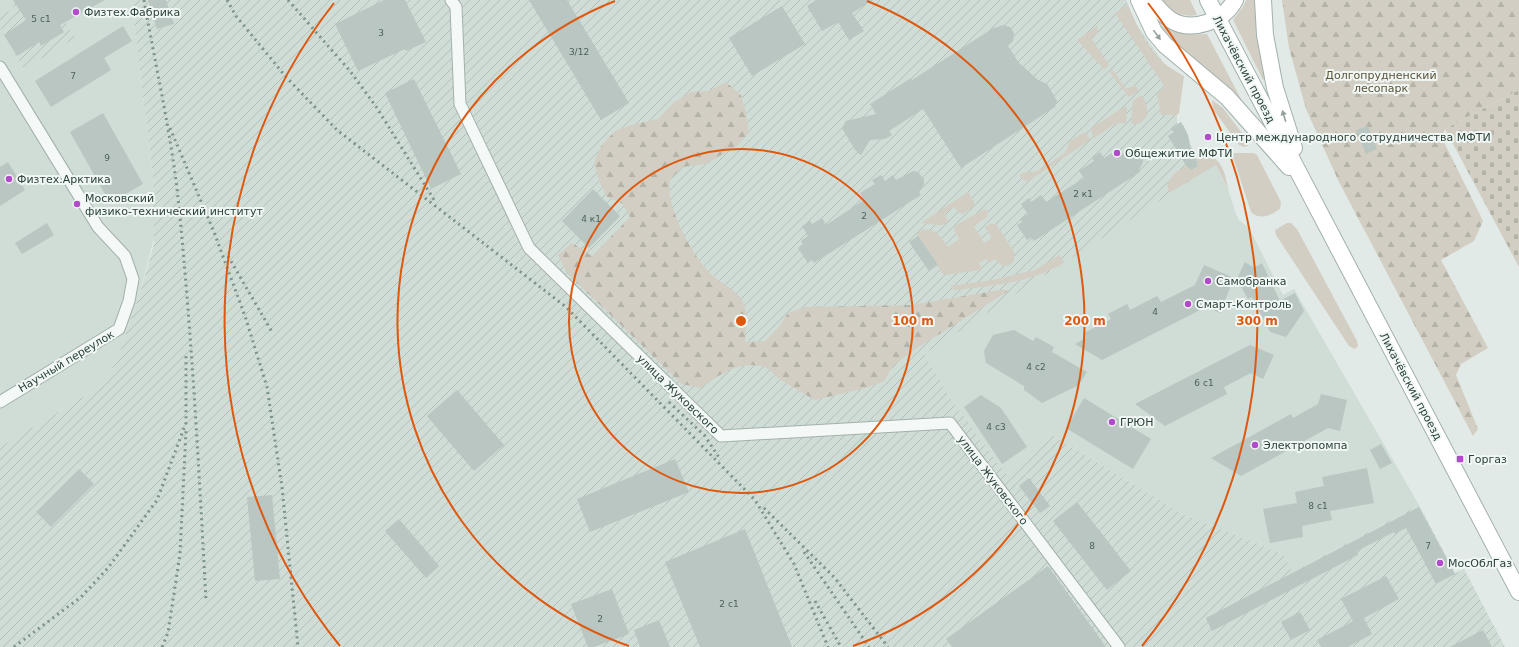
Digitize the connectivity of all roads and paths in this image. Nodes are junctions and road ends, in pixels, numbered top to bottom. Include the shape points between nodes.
1 (452, 0) edge
2 (1139, 0) edge
3 (1151, 0) edge
4 (1208, 0) edge
5 (1235, 0) edge
6 (1263, 0) edge
7 (1218, 18) junction
8 (0, 67) edge
9 (1302, 180) junction
10 (0, 402) edge
11 (1519, 592) edge
12 (1119, 647) edge

1 - 12 street, улица Жуковского via 456,7 460,104 529,248 721,436 950,423
2 -> 9 main road, Лихачёвский проезд via 1154,32 1165,46 1227,97
3 - 7 main road via 1171,20 1196,25
4 - 7 main road, Лихачёвский проезд
5 - 7 main road
9 -> 6 main road, Лихачёвский проезд via 1296,152 1275,88
7 - 9 main road, Лихачёвский проезд
8 - 10 street, Научный переулок via 98,228 125,256 132,279 129,301 119,329
9 - 11 main road, Лихачёвский проезд

